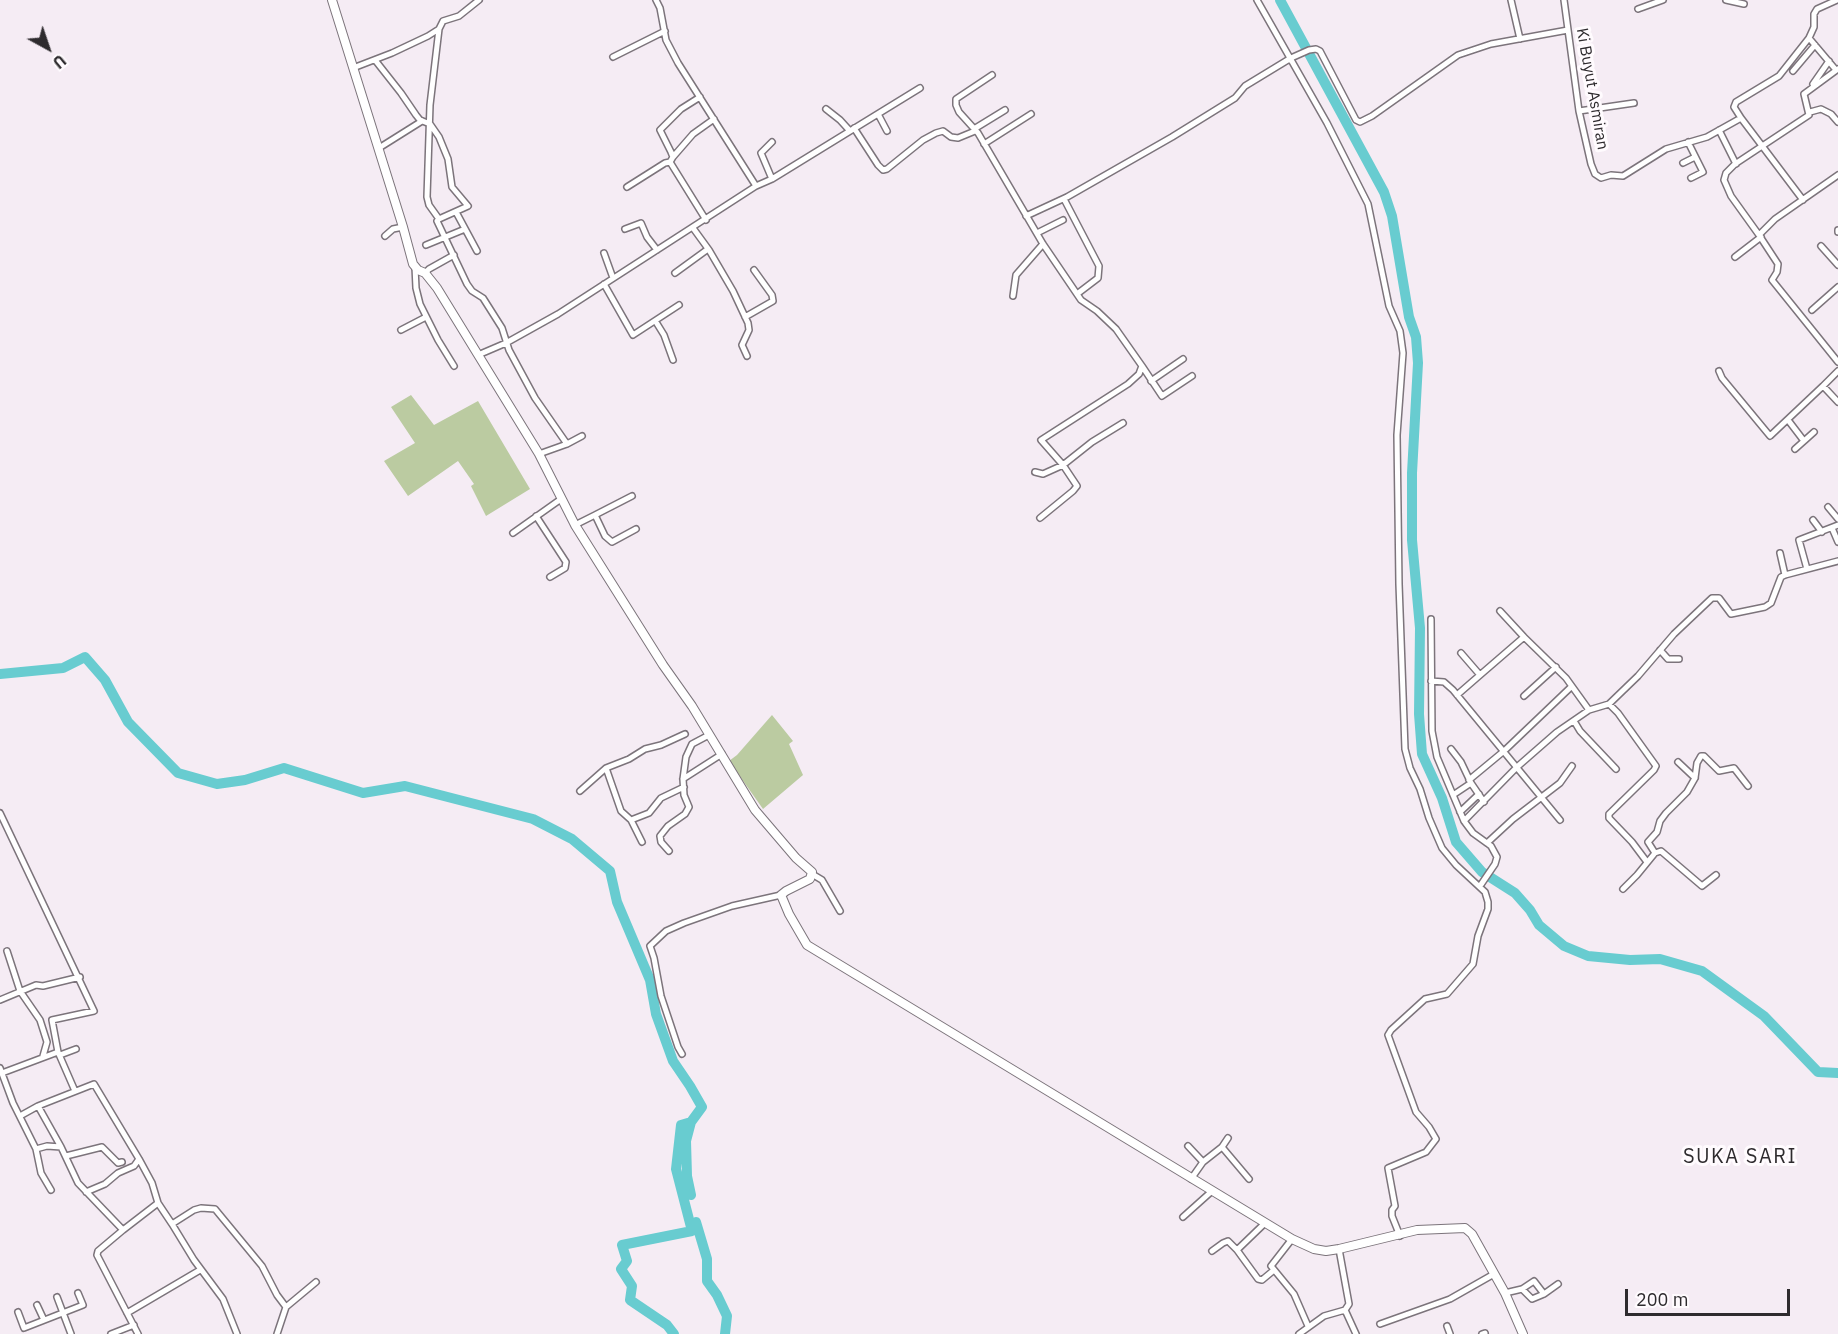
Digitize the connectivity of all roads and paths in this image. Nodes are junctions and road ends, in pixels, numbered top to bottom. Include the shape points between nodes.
1 (332, 0) edge
2 (480, 0) edge
3 (656, 0) edge
4 (1257, 0) edge
5 (1511, 0) edge
6 (1564, 0) edge
7 (1663, 0) edge
8 (1726, 0) edge
9 (1817, 0) edge
10 (1837, 0) edge
11 (1744, 4) edge
12 (1822, 5) junction
13 (1638, 9) dead end
14 (1568, 30) junction
15 (436, 31) junction
16 (665, 31) junction
17 (1809, 38) junction
18 (1520, 39) junction
19 (1815, 45) junction
20 (613, 57) dead end
21 (1293, 57) junction
22 (375, 60) junction
23 (1829, 61) junction
24 (353, 68) junction
25 (1837, 70) edge
26 (1793, 71) dead end
27 (992, 75) dead end
28 (920, 88) dead end
29 (1809, 89) junction
30 (700, 97) junction
31 (1634, 102) dead end
32 (826, 109) dead end
33 (1005, 110) dead end
34 (1579, 111) junction
35 (1810, 113) junction
36 (878, 114) junction
37 (1031, 114) dead end
38 (1741, 118) junction
39 (714, 119) junction
40 (1838, 122) edge
41 (426, 123) junction
42 (852, 129) junction
43 (974, 130) junction
44 (1719, 130) junction
45 (887, 131) dead end
46 (772, 142) dead end
47 (1688, 142) junction
48 (984, 144) junction
49 (1762, 147) junction
50 (379, 148) junction
51 (1695, 157) junction
52 (671, 159) junction
53 (1683, 163) dead end
54 (1736, 164) junction
55 (1838, 176) edge
56 (1691, 178) dead end
57 (772, 179) junction
58 (756, 186) junction
59 (627, 187) dead end
60 (1064, 199) junction
61 (1803, 200) junction
62 (456, 212) junction
63 (1026, 216) junction
64 (439, 219) junction
65 (706, 220) junction
66 (1063, 220) dead end
67 (404, 227) junction
68 (693, 228) junction
69 (465, 229) junction
70 (625, 229) dead end
71 (1037, 233) junction
72 (385, 236) dead end
73 (1760, 236) junction
74 (445, 238) junction
75 (426, 244) dead end
76 (1043, 244) junction
77 (1821, 246) dead end
78 (708, 249) junction
79 (657, 250) junction
80 (477, 251) dead end
81 (604, 253) dead end
82 (454, 255) junction
83 (1735, 257) dead end
84 (1838, 265) edge
85 (420, 270) junction
86 (754, 270) dead end
87 (675, 273) dead end
88 (613, 278) junction
89 (604, 284) junction
90 (1838, 287) edge
91 (1077, 294) junction
92 (1013, 296) dead end
93 (679, 304) dead end
94 (1812, 310) dead end
95 (426, 317) junction
96 (745, 317) junction
97 (656, 322) junction
98 (401, 330) dead end
99 (506, 343) junction
100 (478, 355) junction
101 (747, 356) dead end
102 (1183, 359) dead end
103 (673, 360) dead end
104 (1838, 362) edge
105 (454, 366) dead end
106 (1142, 366) junction
107 (1719, 370) dead end
108 (1838, 371) edge
109 (1192, 376) dead end
110 (1151, 381) junction
111 (1823, 386) junction
112 (1838, 402) edge
113 (1788, 420) junction
114 (1124, 423) dead end
115 (1814, 432) dead end
116 (582, 436) dead end
117 (1804, 441) junction
118 (567, 444) junction
119 (1795, 449) dead end
120 (539, 454) junction
121 (1063, 465) junction
122 (1035, 472) dead end
123 (632, 496) dead end
124 (561, 499) junction
125 (1828, 507) dead end
126 (595, 515) junction
127 (536, 516) junction
128 (1040, 518) dead end
129 (1838, 519) edge
130 (1813, 520) dead end
131 (575, 525) junction
132 (1835, 526) edge
133 (636, 529) dead end
134 (1798, 531) dead end
135 (1822, 532) junction
136 (513, 533) dead end
137 (1804, 538) junction
138 (1838, 542) edge
139 (1780, 553) dead end
140 (1838, 561) edge
141 (1807, 569) junction
142 (1785, 574) junction
143 (550, 577) dead end
144 (1500, 611) dead end
145 (1431, 619) dead end
146 (1524, 637) junction
147 (1660, 650) junction
148 (1461, 653) dead end
149 (1679, 659) dead end
150 (1556, 667) junction
151 (1480, 675) junction
152 (1431, 681) junction
153 (1571, 687) junction
154 (1457, 695) junction
155 (1524, 696) dead end
156 (1609, 704) junction
157 (1589, 710) junction
158 (1574, 721) junction
159 (709, 735) junction
160 (680, 736) dead end
161 (1451, 749) dead end
162 (1504, 751) junction
163 (722, 754) junction
164 (1678, 762) dead end
165 (1572, 766) dead end
166 (1517, 767) junction
167 (606, 768) junction
168 (1616, 769) dead end
169 (1695, 778) junction
170 (683, 779) junction
171 (1470, 782) junction
172 (1748, 786) dead end
173 (684, 787) junction
174 (580, 791) dead end
175 (1479, 794) junction
176 (1453, 795) junction
177 (1541, 796) junction
178 (1484, 802) junction
179 (1460, 812) junction
180 (0, 813) edge
181 (631, 820) junction
182 (1560, 820) dead end
183 (1464, 821) junction
184 (642, 842) dead end
185 (1487, 843) junction
186 (669, 851) dead end
187 (1655, 853) junction
188 (1647, 862) junction
189 (812, 874) junction
190 (1716, 875) dead end
191 (1481, 884) junction
192 (1623, 889) dead end
193 (781, 896) junction
194 (840, 911) dead end
195 (7, 951) dead end
196 (80, 977) junction
197 (20, 991) junction
198 (0, 1000) edge
199 (76, 1049) dead end
200 (59, 1053) junction
201 (682, 1054) dead end
202 (43, 1056) junction
203 (1, 1071) edge
204 (75, 1090) junction
205 (38, 1106) junction
206 (20, 1116) junction
207 (1227, 1138) dead end
208 (1188, 1146) dead end
209 (61, 1147) junction
210 (1222, 1147) junction
211 (36, 1149) junction
212 (66, 1156) junction
213 (139, 1159) junction
214 (122, 1162) dead end
215 (1203, 1162) junction
216 (1191, 1179) junction
217 (1249, 1179) dead end
218 (51, 1190) dead end
219 (1212, 1191) junction
220 (87, 1192) junction
221 (158, 1203) junction
222 (1183, 1217) dead end
223 (1264, 1223) junction
224 (172, 1224) junction
225 (123, 1230) junction
226 (1400, 1236) junction
227 (1292, 1239) junction
228 (1339, 1249) junction
229 (1237, 1250) junction
230 (1212, 1251) dead end
231 (200, 1270) junction
232 (1274, 1270) junction
233 (1494, 1274) junction
234 (316, 1282) dead end
235 (1558, 1284) dead end
236 (1522, 1289) junction
237 (78, 1293) dead end
238 (1504, 1293) junction
239 (1544, 1293) junction
240 (57, 1297) dead end
241 (37, 1305) dead end
242 (286, 1307) junction
243 (1346, 1310) junction
244 (18, 1312) dead end
245 (127, 1312) junction
246 (63, 1313) junction
247 (44, 1320) junction
248 (1380, 1324) dead end
249 (134, 1325) junction
250 (1308, 1326) junction
251 (1447, 1326) dead end
252 (71, 1334) edge
253 (111, 1334) edge
254 (138, 1334) edge
255 (237, 1334) edge
256 (277, 1334) edge
257 (1299, 1334) edge
258 (1356, 1334) edge
259 (1450, 1334) edge
260 (1523, 1334) edge

1 - 24 street
2 - 15 street via 459,16 443,21
3 - 16 street
4 - 21 street
5 - 18 street
6 - 14 street, Ki Buyut Asmiran
7 - 13 street
8 - 11 street
9 - 12 street
10 - 12 street
12 - 17 street via 1814,14
14 - 18 street
14 - 34 street, Ki Buyut Asmiran
15 - 22 street
15 - 41 street
16 - 20 street
16 - 30 street via 678,63
17 - 19 street
17 - 38 street via 1779,76 1736,102 1734,107
18 - 21 street via 1458,55 1360,122 1320,51 1309,50
19 - 23 street
19 - 26 street
21 - 60 street via 1245,86 1214,112
21 - 191 street via 1365,195 1389,306 1403,344 1396,435 1406,749 1442,848
22 - 24 street
22 - 41 street
23 - 25 street
23 - 29 street
24 - 50 street
25 - 29 street
27 - 43 street via 956,101 959,112
28 - 36 street
29 - 35 street via 1804,95
30 - 39 street
30 - 52 street via 660,130
31 - 34 street
32 - 42 street
33 - 43 street
34 - 47 street, Ki Buyut Asmiran via 1591,164 1601,178 1623,176 1666,149
35 - 40 street via 1821,109
35 - 49 street
36 - 42 street
36 - 45 street
37 - 48 street
38 - 44 street, Ki Buyut Asmiran
38 - 49 street
39 - 52 street via 693,134
39 - 58 street
41 - 50 street
41 - 62 street via 444,147 452,187 468,205
41 - 64 street via 427,199
42 - 43 street via 883,170 940,131 958,138
42 - 57 street
43 - 48 street
44 - 47 street, Ki Buyut Asmiran
44 - 54 street
46 - 57 street via 760,153
47 - 51 street
48 - 63 street
49 - 54 street
49 - 61 street
50 - 67 street
51 - 53 street
51 - 56 street via 1703,172
52 - 59 street
52 - 65 street
54 - 73 street via 1726,173 1725,184
55 - 61 street
57 - 58 street
58 - 65 street
60 - 63 street
60 - 91 street via 1099,266 1098,278
61 - 73 street via 1774,219
62 - 64 street
62 - 69 street
63 - 71 street
64 - 74 street via 436,221
65 - 68 street
66 - 71 street
67 - 72 street
67 - 85 street
68 - 78 street
68 - 79 street
69 - 74 street
69 - 80 street
70 - 79 street via 641,223
71 - 76 street
73 - 83 street
73 - 104 street via 1778,264 1772,280
74 - 75 street
74 - 82 street
76 - 91 street
76 - 92 street via 1016,275
77 - 84 street
78 - 87 street
78 - 96 street
79 - 88 street
81 - 88 street
82 - 85 street
82 - 99 street via 469,288 483,298 502,328
85 - 95 street via 416,288
85 - 100 street
86 - 96 street via 772,295 772,301
88 - 89 street
89 - 97 street via 633,335
89 - 99 street
90 - 94 street
91 - 106 street via 1116,329
93 - 97 street
95 - 98 street
95 - 105 street
96 - 101 street via 749,330 742,345
97 - 103 street
99 - 100 street
99 - 118 street via 535,398
100 - 120 street
102 - 110 street
106 - 110 street
106 - 121 street via 1139,375 1128,384 1041,440
107 - 113 street via 1769,436
108 - 111 street
109 - 110 street via 1162,396
111 - 112 street
111 - 113 street
113 - 117 street
114 - 121 street
115 - 117 street
116 - 118 street
117 - 119 street
118 - 120 street
120 - 124 street
121 - 122 street via 1043,474
121 - 128 street via 1077,488
123 - 126 street
124 - 127 street
124 - 131 street
125 - 129 street
126 - 131 street
126 - 133 street via 610,542
127 - 136 street
127 - 143 street via 566,562 565,568
130 - 135 street
131 - 159 street
132 - 135 street
132 - 138 street
134 - 137 street
135 - 137 street
137 - 141 street via 1799,540
139 - 142 street
140 - 141 street
141 - 142 street
142 - 147 street via 1770,605 1731,615 1714,597
144 - 146 street
145 - 152 street
146 - 150 street
146 - 151 street
147 - 149 street via 1668,659
147 - 156 street
148 - 151 street
150 - 153 street
150 - 155 street
151 - 154 street
152 - 154 street via 1444,682
152 - 176 street via 1433,739
153 - 157 street
153 - 162 street
154 - 162 street
156 - 157 street
156 - 188 street via 1656,766 1609,814
157 - 158 street
158 - 166 street
158 - 168 street
159 - 163 street
159 - 170 street via 689,749
160 - 167 street
161 - 171 street
162 - 166 street
162 - 171 street
163 - 170 street
163 - 189 street via 755,810
164 - 169 street
165 - 177 street via 1560,783
166 - 177 street
166 - 178 street
167 - 174 street
167 - 181 street via 621,810
169 - 172 street via 1698,760 1703,756 1719,771 1734,768
169 - 187 street via 1648,842
170 - 173 street
171 - 175 street
171 - 176 street
173 - 181 street via 661,798 649,813
173 - 186 street via 689,807 660,836
175 - 178 street
175 - 179 street
176 - 179 street
177 - 182 street
177 - 185 street
178 - 183 street
179 - 183 street
180 - 196 street
181 - 184 street
183 - 185 street
185 - 191 street via 1497,857
187 - 188 street
187 - 190 street via 1661,850 1702,886
188 - 192 street
189 - 193 street via 808,881
189 - 194 street via 822,880
191 - 226 street via 1488,909 1473,964 1447,994 1427,998 1388,1033 1414,1108 1436,1138 1426,1152 1388,1168 1395,1206 1392,1216
193 - 201 street via 732,906 684,923 666,931 650,946 661,996
193 - 216 street via 810,947
195 - 197 street
196 - 197 street
196 - 200 street via 94,1011 52,1020
197 - 198 street
197 - 202 street via 40,1020 46,1042
199 - 200 street
200 - 202 street
200 - 204 street
202 - 203 street
203 - 206 street
204 - 205 street
204 - 213 street via 95,1085
205 - 206 street
205 - 209 street
206 - 211 street
207 - 210 street
208 - 215 street
209 - 211 street
209 - 212 street
210 - 215 street
210 - 217 street
211 - 218 street via 38,1165
212 - 214 street via 102,1147 118,1163
212 - 220 street via 78,1183
213 - 220 street via 134,1166
213 - 221 street
215 - 216 street
216 - 219 street
219 - 222 street
219 - 223 street
220 - 225 street
221 - 224 street
221 - 225 street
223 - 227 street
223 - 229 street
224 - 231 street
224 - 242 street via 194,1210 215,1209 262,1266
225 - 245 street via 97,1255
226 - 228 street
226 - 233 street via 1423,1229 1465,1227
227 - 228 street via 1314,1249
227 - 232 street via 1272,1264
228 - 243 street via 1349,1304
229 - 230 street via 1228,1241
229 - 232 street via 1260,1280
231 - 245 street
231 - 255 street via 223,1299
232 - 250 street via 1294,1294
233 - 238 street
233 - 248 street via 1462,1293
234 - 242 street
235 - 239 street
236 - 238 street
236 - 239 street via 1532,1299
236 - 239 street via 1534,1281
237 - 246 street via 83,1305
238 - 260 street
240 - 246 street
241 - 247 street
242 - 256 street
243 - 250 street via 1324,1316
243 - 258 street
244 - 247 street via 24,1328
245 - 249 street
246 - 247 street
246 - 252 street
249 - 253 street
249 - 254 street
250 - 257 street
251 - 259 street

